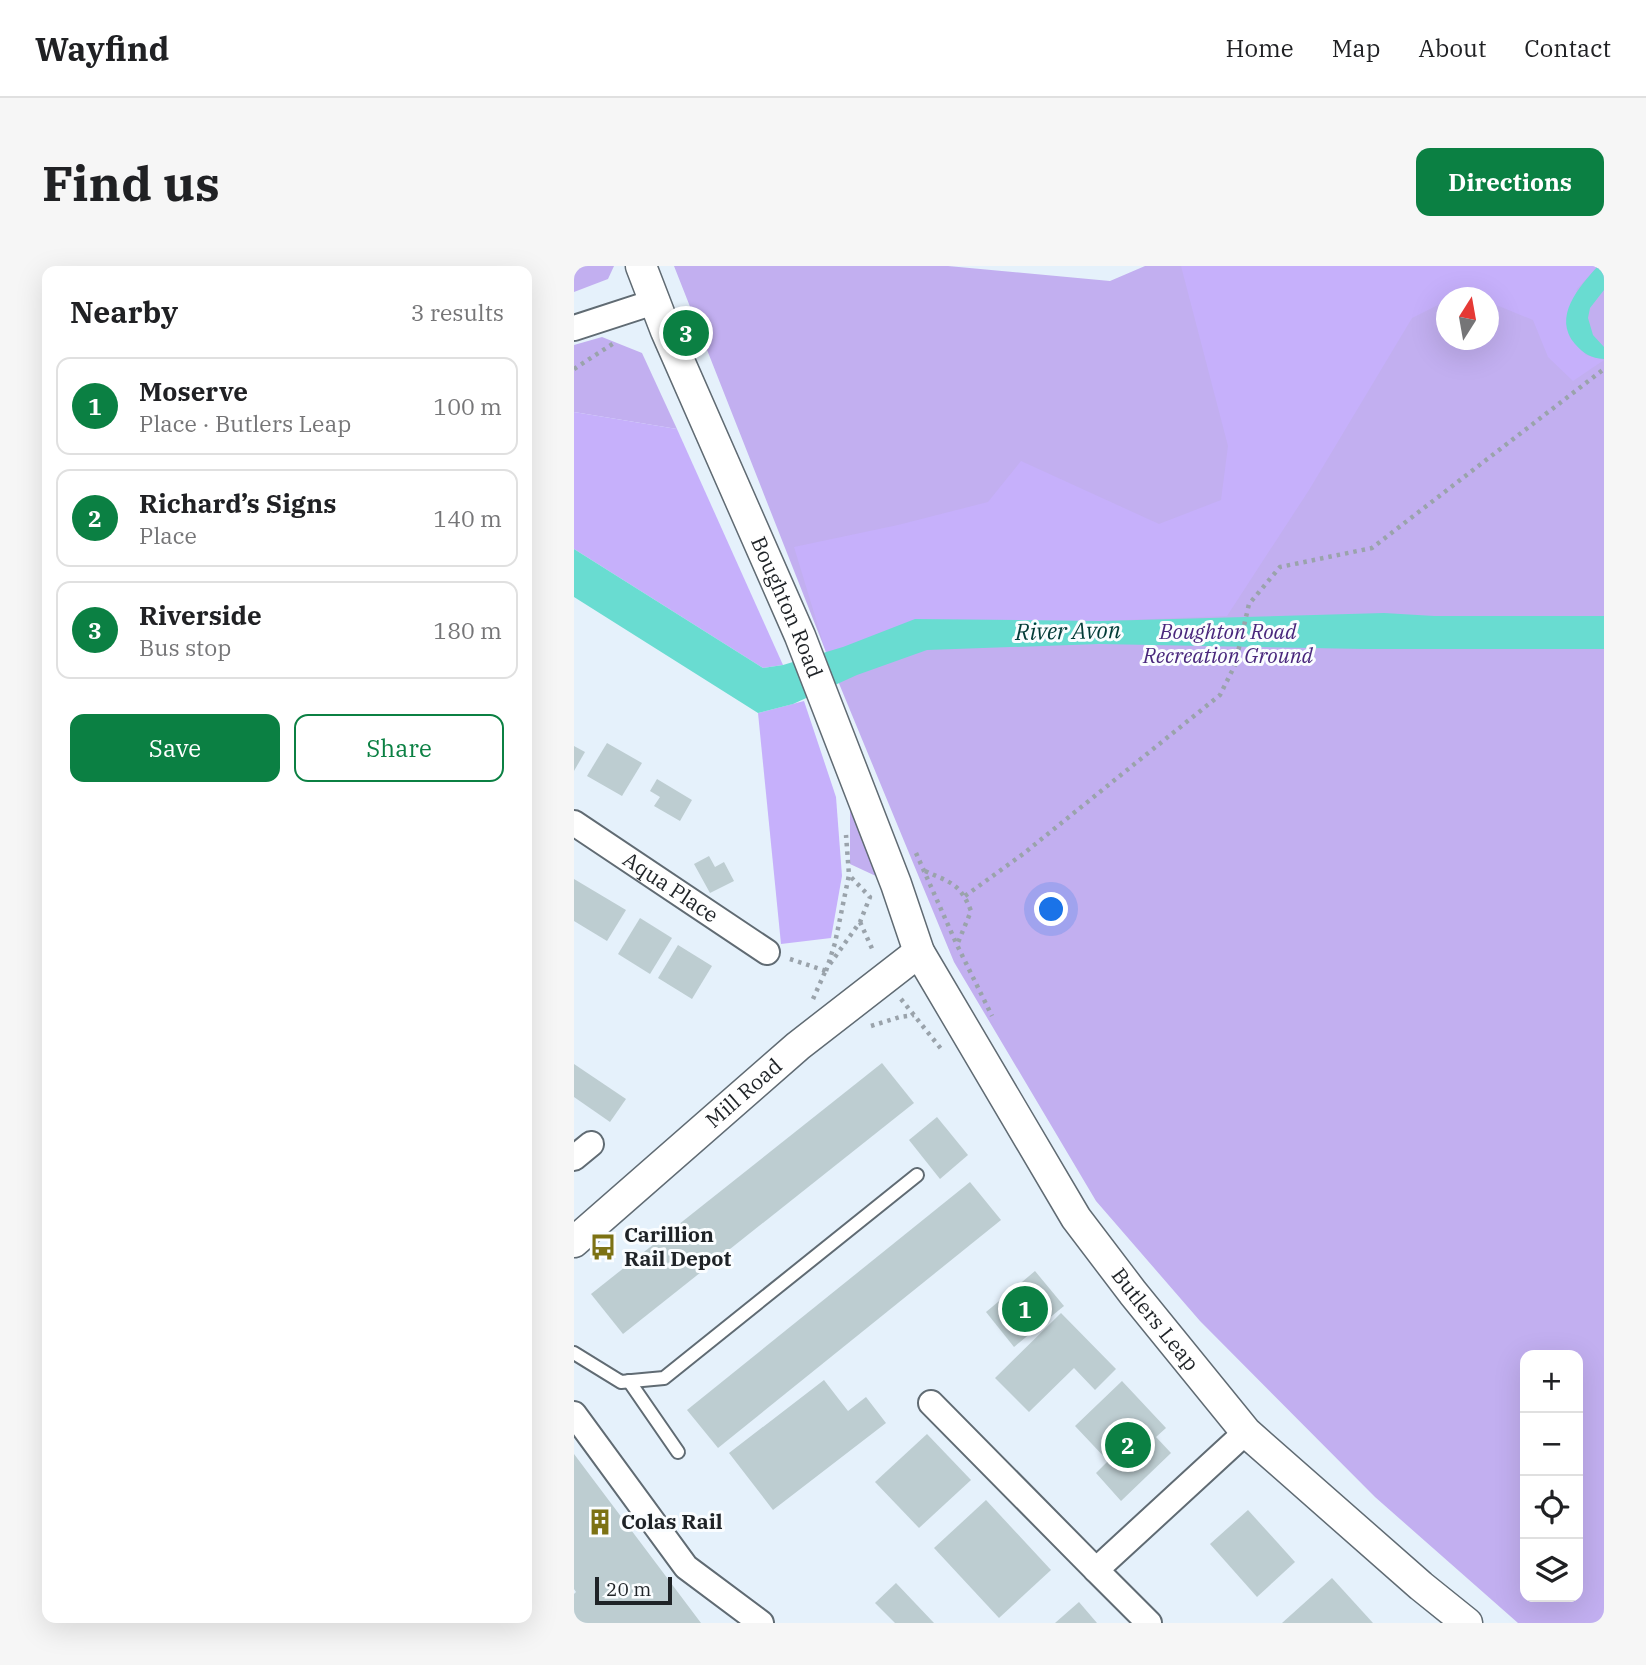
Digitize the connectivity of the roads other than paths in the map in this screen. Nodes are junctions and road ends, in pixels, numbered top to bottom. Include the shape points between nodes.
1 (641, 266) edge
2 (654, 302) junction
3 (574, 328) edge
4 (574, 823) edge
5 (767, 952) road end
6 (919, 953) junction
7 (917, 1175) dead end
8 (574, 1242) edge
9 (574, 1353) edge
10 (629, 1381) junction
11 (931, 1403) dead end
12 (574, 1414) edge
13 (1246, 1432) junction
14 (678, 1452) dead end
15 (1096, 1570) junction
16 (761, 1623) edge
17 (1149, 1623) edge
18 (1466, 1623) edge

1 - 2 street, Boughton Road
2 - 3 street
2 - 6 street, Boughton Road via 800,636
4 - 5 street, Aqua Place
6 - 8 street, Mill Road via 798,1046
6 - 13 street, Butlers Leap via 955,1042 1076,1218
7 - 10 lane via 664,1378
9 - 10 lane via 621,1382
10 - 14 lane
11 - 15 street
12 - 16 street via 687,1567
13 - 15 street
13 - 18 street, Butlers Leap
15 - 17 street

